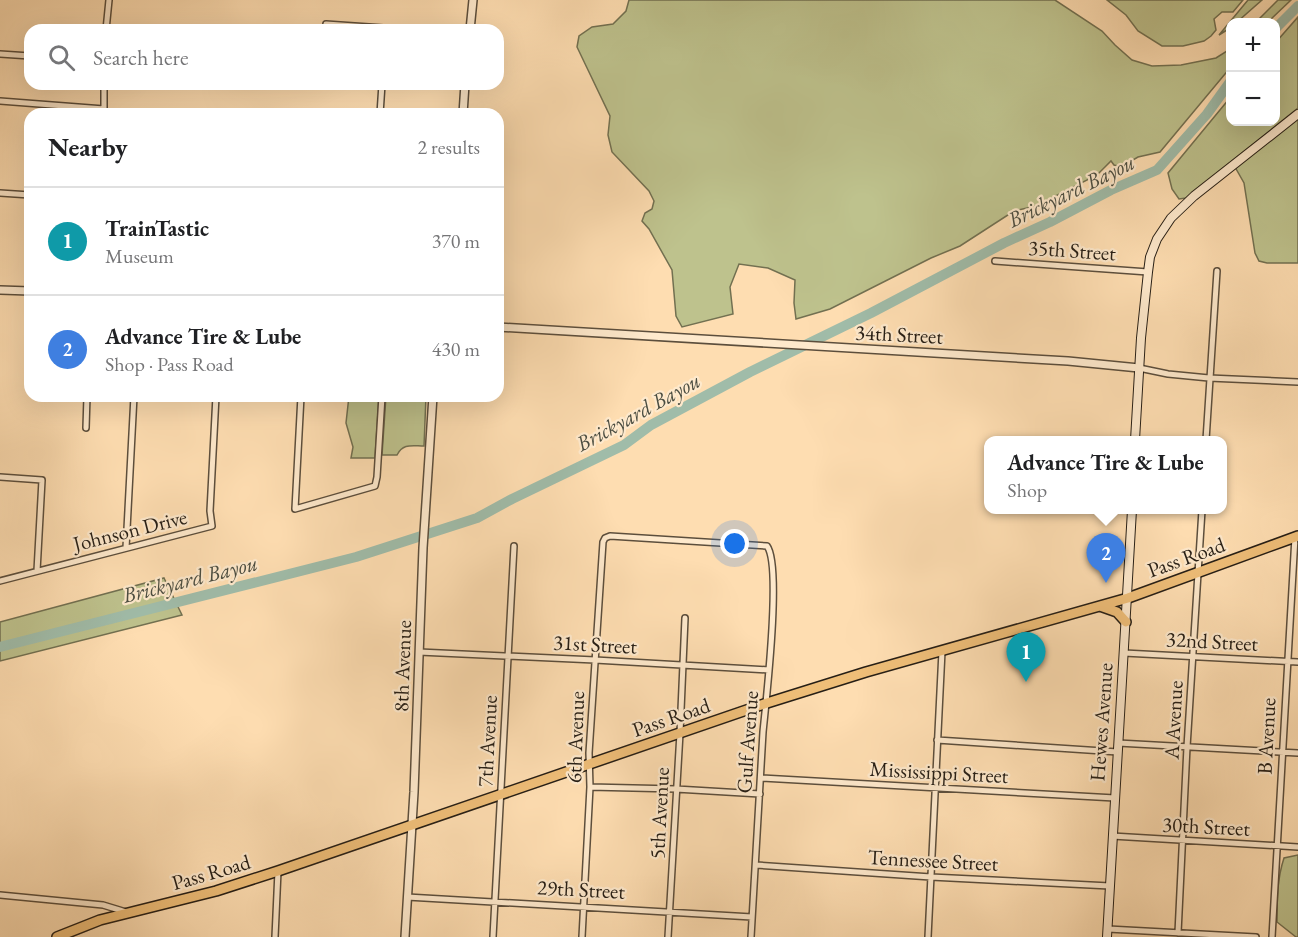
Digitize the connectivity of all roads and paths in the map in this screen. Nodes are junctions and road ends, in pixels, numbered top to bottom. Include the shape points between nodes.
1 (109, 0) edge
2 (473, 0) edge
3 (107, 24) edge
4 (471, 24) edge
5 (0, 54) edge
6 (24, 56) edge
7 (104, 90) edge
8 (382, 90) edge
9 (464, 90) edge
10 (0, 101) edge
11 (73, 108) edge
12 (104, 108) edge
13 (380, 108) edge
14 (463, 108) edge
15 (1298, 114) edge
16 (0, 193) edge
17 (24, 195) edge
18 (995, 261) dead end
19 (1217, 271) dead end
20 (1148, 272) junction
21 (0, 290) edge
22 (24, 291) edge
23 (504, 327) edge
24 (1139, 368) junction
25 (1209, 378) junction
26 (1298, 382) edge
27 (87, 402) edge
28 (134, 402) edge
29 (216, 402) edge
30 (301, 402) edge
31 (382, 402) edge
32 (433, 402) edge
33 (86, 428) dead end
34 (1135, 436) edge
35 (1206, 436) edge
36 (0, 477) edge
37 (1132, 514) edge
38 (1202, 514) edge
39 (1297, 536) edge
40 (605, 538) joint
41 (514, 546) dead end
42 (126, 548) junction
43 (37, 571) junction
44 (1198, 573) junction
45 (0, 581) edge
46 (1128, 598) junction
47 (1100, 606) junction
48 (685, 618) dead end
49 (1126, 622) junction
50 (942, 651) junction
51 (419, 652) junction
52 (1124, 653) junction
53 (508, 656) junction
54 (1193, 656) junction
55 (595, 660) junction
56 (1287, 661) junction
57 (1298, 662) edge
58 (683, 666) junction
59 (769, 670) junction
60 (766, 703) junction
61 (680, 734) junction
62 (937, 740) junction
63 (1118, 743) junction
64 (1187, 747) junction
65 (1118, 752) junction
66 (1282, 752) junction
67 (1298, 753) edge
68 (590, 764) junction
69 (760, 778) junction
70 (590, 787) junction
71 (676, 789) junction
72 (934, 789) junction
73 (760, 794) junction
74 (501, 795) junction
75 (1115, 798) junction
76 (412, 825) junction
77 (1113, 836) junction
78 (1183, 842) junction
79 (1277, 846) junction
80 (1298, 847) edge
81 (756, 865) junction
82 (278, 871) junction
83 (932, 877) junction
84 (1110, 886) junction
85 (0, 895) edge
86 (407, 897) junction
87 (495, 901) junction
88 (583, 906) junction
89 (670, 911) junction
90 (128, 912) junction
91 (752, 917) junction
92 (1108, 933) edge
93 (1178, 933) junction
94 (57, 937) edge
95 (275, 937) edge
96 (405, 937) edge
97 (493, 937) edge
98 (582, 937) edge
99 (668, 937) edge
100 (751, 937) edge
101 (928, 937) edge
102 (1247, 937) edge
103 (1256, 937) edge
104 (1272, 937) edge

1 - 3 street
2 - 4 street
5 - 6 street
7 - 12 street
8 - 13 street
9 - 14 street
10 - 11 street
15 - 20 main road via 1176,212 1157,239
16 - 17 street
18 - 20 street, 35th Street
19 - 25 street
20 - 24 main road
21 - 22 street
23 - 24 street, 34th Street
24 - 25 street, 34th Street
24 - 34 main road
25 - 26 street, 34th Street
25 - 35 street
27 - 33 street
28 - 42 street
29 - 42 street, Johnson Drive via 212,526
30 - 31 street via 295,509 375,486
32 - 51 street, 8th Avenue
36 - 43 street via 42,480
37 - 46 main road, Hewes Avenue
38 - 44 street, A Avenue
39 - 44 main road, Pass Road
39 - 56 street, B Avenue
40 - 55 street, 6th Avenue
40 - 59 street, Gulf Avenue via 767,546 773,589
41 - 53 street, 7th Avenue
42 - 43 street, Johnson Drive
43 - 45 street, Johnson Drive
44 - 46 main road, Pass Road
44 - 54 street, A Avenue
46 - 47 main road, Pass Road
46 - 49 main road, Hewes Avenue
47 - 49 main road via 1117,612
47 - 50 main road, Pass Road
48 - 58 street, 5th Avenue
49 - 52 main road, Hewes Avenue
50 - 60 main road, Pass Road
50 - 62 street
51 - 53 street, 31st Street
51 - 76 street, 8th Avenue
52 - 54 street, 32nd Street
52 - 63 main road, Hewes Avenue
53 - 55 street, 31st Street
53 - 74 street, 7th Avenue
54 - 56 street, 32nd Street
54 - 64 street, A Avenue
55 - 58 street, 31st Street
55 - 68 street, 6th Avenue
56 - 57 street, 32nd Street
56 - 66 street, B Avenue
58 - 59 street, 31st Street
58 - 61 street, 5th Avenue
59 - 60 street, Gulf Avenue
60 - 61 main road, Pass Road
60 - 69 street, Gulf Avenue
61 - 68 main road, Pass Road
61 - 71 street, 5th Avenue
62 - 65 street
62 - 72 street
63 - 64 street
63 - 65 main road, Hewes Avenue
64 - 66 street
64 - 78 street, A Avenue
65 - 75 main road, Hewes Avenue
66 - 67 street
66 - 79 street, B Avenue
68 - 70 street, 6th Avenue
68 - 74 main road, Pass Road
69 - 72 street, Mississippi Street
69 - 73 street, Gulf Avenue
70 - 71 street
70 - 88 street, 6th Avenue
71 - 73 street
71 - 89 street, 5th Avenue
72 - 75 street, Mississippi Street
72 - 83 street
73 - 81 street, Gulf Avenue
74 - 76 main road, Pass Road
74 - 87 street, 7th Avenue
75 - 77 main road, Hewes Avenue
76 - 82 main road, Pass Road
76 - 86 street, 8th Avenue
77 - 78 street, 30th Street
77 - 84 main road, Hewes Avenue
78 - 79 street, 30th Street
78 - 93 street, A Avenue
79 - 80 street, 30th Street
79 - 104 street, B Avenue
81 - 83 street, Tennessee Street
81 - 91 street, Gulf Avenue
82 - 90 main road, Pass Road via 181,901
82 - 95 street
83 - 84 street, Tennessee Street
83 - 101 street
84 - 92 main road, Hewes Avenue
85 - 90 street via 103,905
86 - 87 street, 29th Street
86 - 96 street, 8th Avenue
87 - 88 street, 29th Street
87 - 97 street, 7th Avenue
88 - 89 street, 29th Street
88 - 98 street, 6th Avenue
89 - 91 street, 29th Street
89 - 99 street, 5th Avenue
90 - 94 main road, Pass Road
91 - 100 street, Gulf Avenue
92 - 93 street
93 - 102 street
102 - 103 street

